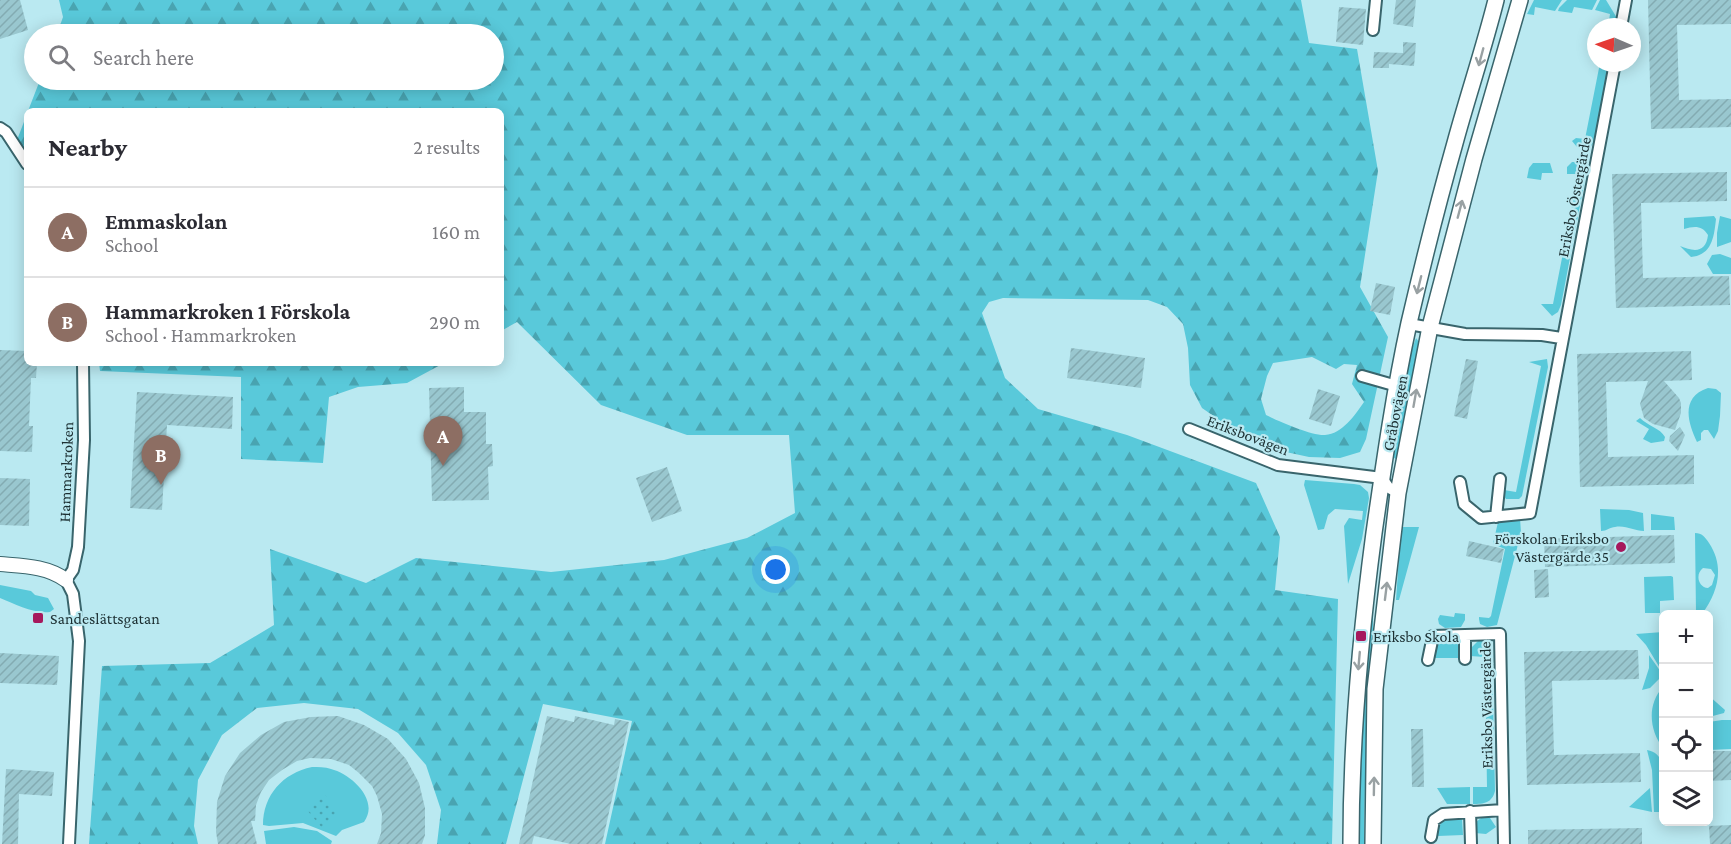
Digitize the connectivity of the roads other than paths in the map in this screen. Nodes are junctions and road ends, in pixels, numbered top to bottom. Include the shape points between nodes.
1 (1376, 0) edge
2 (1496, 0) edge
3 (1520, 0) edge
4 (1626, 0) edge
5 (1623, 18) edge
6 (1373, 30) dead end
7 (1613, 72) edge
8 (0, 128) edge
9 (24, 159) edge
10 (1409, 324) junction
11 (1430, 327) junction
12 (1562, 338) junction
13 (83, 366) edge
14 (1362, 376) dead end
15 (1397, 386) junction
16 (1189, 429) dead end
17 (1382, 478) junction
18 (1500, 479) dead end
19 (1460, 482) dead end
20 (1398, 493) junction
21 (1496, 517) junction
22 (0, 564) edge
23 (66, 580) junction
24 (1465, 635) junction
25 (1465, 659) dead end
26 (1428, 660) dead end
27 (1503, 810) junction
28 (1470, 811) junction
29 (1431, 837) dead end
30 (69, 844) edge
31 (1351, 844) edge
32 (1373, 844) edge
33 (1471, 844) edge
34 (1504, 844) edge

1 - 6 street
2 -> 10 main road, Gråbovägen via 1454,144
11 -> 3 main road, Gråbovägen
4 - 5 street
7 - 12 street, Eriksbo Östergärde
8 - 9 street
10 - 11 street
10 - 15 main road, Gråbovägen
11 - 12 street via 1465,334
20 -> 11 main road, Gråbovägen
12 - 21 street, Eriksbo Östergärde via 1530,513
13 - 23 street, Hammarkroken via 84,440 78,547 73,570
14 - 15 street
15 - 17 main road, Gråbovägen
16 - 17 street, Eriksbovägen via 1278,465
17 - 20 street
17 -> 31 main road, Gråbovägen via 1358,668
18 - 21 street
19 - 21 street, Eriksbo Östergärde via 1464,504 1481,519
32 -> 20 main road, Gråbovägen via 1375,689
22 - 23 street via 55,572
23 - 30 street via 73,594 80,641
24 - 25 street, Eriksbo Västergärde
24 - 26 street, Eriksbo Västergärde via 1433,636
24 - 27 street, Eriksbo Västergärde via 1500,634
27 - 28 street
27 - 34 street, Eriksbo Västergärde
28 - 29 street via 1443,814 1434,820
28 - 33 street

